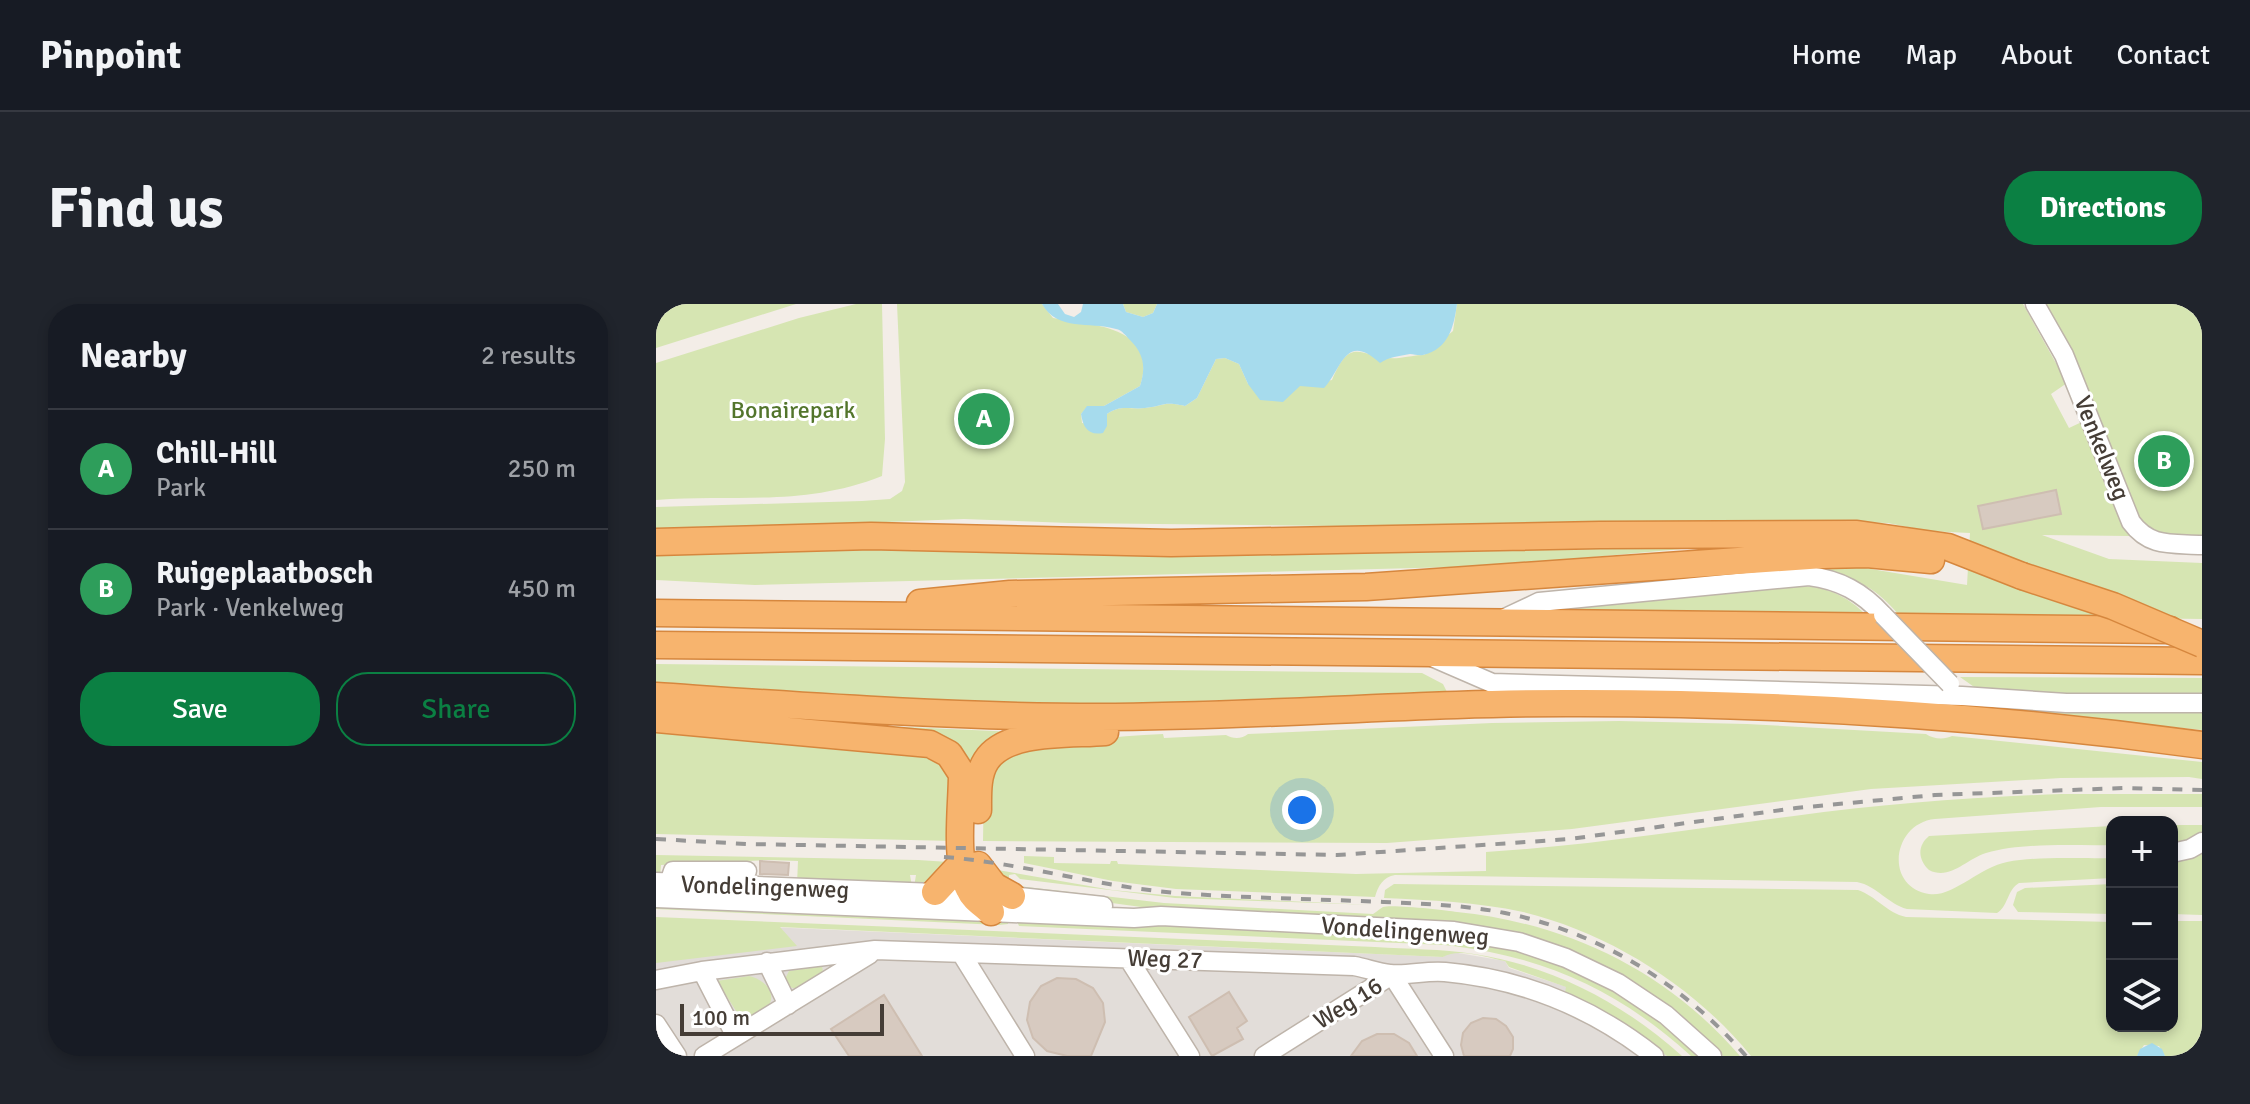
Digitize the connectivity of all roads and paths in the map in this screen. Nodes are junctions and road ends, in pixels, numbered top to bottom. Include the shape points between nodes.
1 (2035, 304) edge
2 (656, 542) edge
3 (2202, 545) edge
4 (1949, 554) junction
5 (656, 613) edge
6 (789, 615) junction
7 (1494, 624) junction
8 (2202, 630) edge
9 (2202, 644) edge
10 (656, 645) edge
11 (1426, 655) junction
12 (2202, 661) edge
13 (1956, 690) junction
14 (656, 694) edge
15 (2202, 703) edge
16 (656, 719) edge
17 (1172, 721) junction
18 (2202, 745) edge
19 (2202, 842) edge
20 (2178, 852) edge
21 (970, 864) junction
22 (747, 871) dead end
23 (662, 890) edge
24 (953, 899) junction
25 (1002, 904) junction
26 (1161, 916) junction
27 (875, 950) junction
28 (961, 953) junction
29 (1128, 958) junction
30 (767, 962) junction
31 (702, 971) junction
32 (1392, 975) junction
33 (656, 980) edge
34 (788, 1005) junction
35 (656, 1024) edge
36 (735, 1035) junction
37 (677, 1056) edge
38 (704, 1056) edge
39 (1025, 1056) edge
40 (1190, 1056) edge
41 (1264, 1056) edge
42 (1444, 1056) edge
43 (1654, 1056) edge
44 (1712, 1056) edge

1 - 3 street, Venkelweg via 2064,355 2131,522 2155,542
2 - 4 highway via 871,536 1171,543 1804,533 1880,536
4 - 6 highway via 1823,555 1366,587 1010,594
4 - 9 highway, bridge via 2113,606
5 - 6 highway
6 - 7 highway
7 - 8 highway
7 - 13 street, bridge via 1539,602 1829,578 1848,586 1883,615
10 - 11 highway
11 - 12 highway
11 - 13 street via 1492,683
13 - 15 street via 2066,703
14 - 17 highway via 968,715
16 - 21 highway via 912,741 940,748 962,774
17 - 18 highway via 1491,703 1748,706 2003,722
17 - 21 highway via 1029,737 992,753 979,778
19 - 20 street
21 - 24 highway
21 - 25 highway via 994,886
22 - 23 street via 673,871
23 - 24 street, Vondelingenweg
24 - 25 highway
25 - 26 street, Vondelingenweg via 1134,918
25 - 26 street, Vondelingenweg via 1134,909
26 - 44 street, Vondelingenweg via 1438,930 1511,940 1618,983 1666,1015
27 - 28 street, Weg 27
27 - 30 street, Weg 27
27 - 34 street
28 - 29 street, Weg 27
28 - 39 street
29 - 32 street, Weg 27 via 1354,966
29 - 40 street
30 - 31 street, Weg 27
30 - 34 street
31 - 33 street, Weg 27
31 - 36 street
32 - 41 street, Weg 16
32 - 42 street
32 - 43 street, Weg 27 via 1430,970 1508,981 1592,1014
34 - 36 street
35 - 37 street
36 - 38 street

